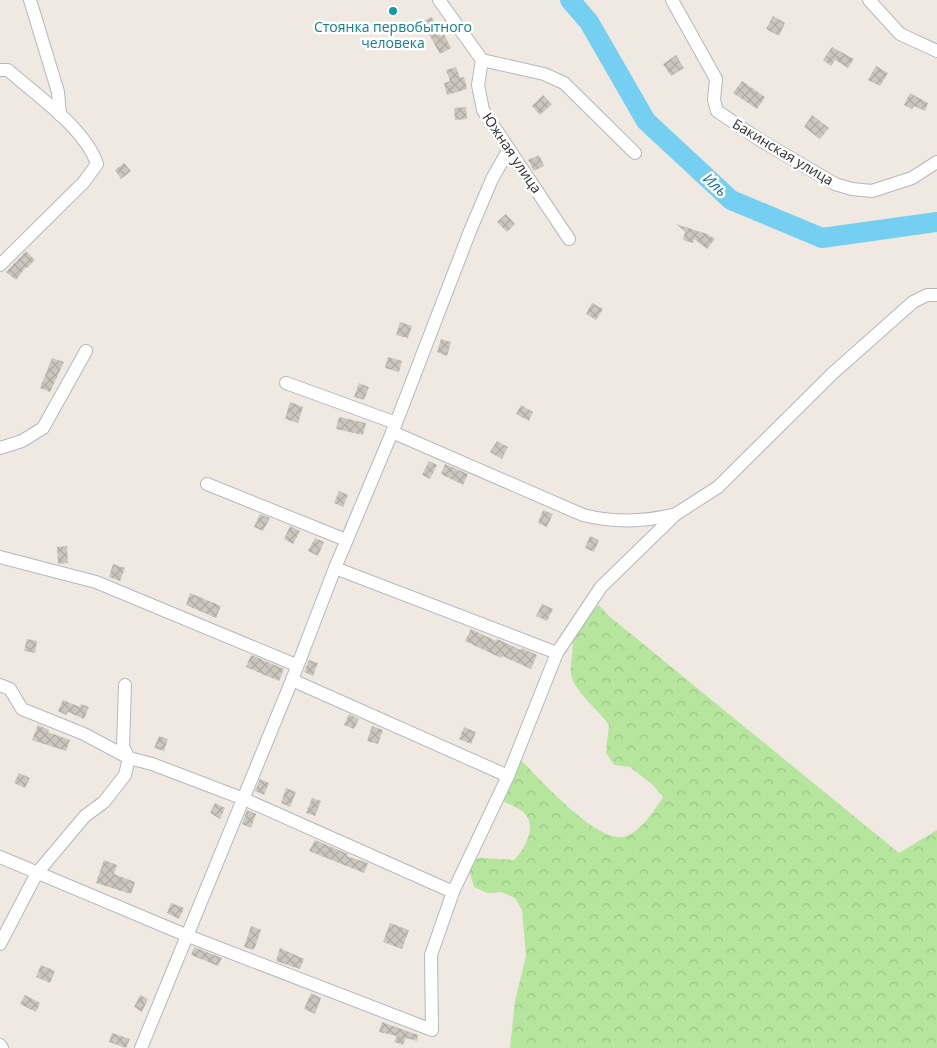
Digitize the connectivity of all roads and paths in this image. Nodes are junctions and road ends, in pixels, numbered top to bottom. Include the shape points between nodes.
1 (30, 0) edge
2 (439, 0) edge
3 (672, 0) edge
4 (869, 0) edge
5 (937, 52) edge
6 (482, 60) junction
7 (0, 70) edge
8 (60, 115) junction
9 (509, 149) junction
10 (636, 153) dead end
11 (937, 162) edge
12 (569, 238) dead end
13 (0, 265) edge
14 (937, 295) edge
15 (86, 350) dead end
16 (286, 383) dead end
17 (394, 427) junction
18 (0, 448) edge
19 (207, 484) dead end
20 (676, 514) junction
21 (346, 540) junction
22 (0, 557) edge
23 (334, 568) junction
24 (557, 653) junction
25 (296, 665) junction
26 (292, 680) junction
27 (0, 685) edge
28 (124, 685) dead end
29 (129, 758) junction
30 (508, 776) junction
31 (244, 799) junction
32 (0, 857) edge
33 (37, 873) junction
34 (452, 892) junction
35 (188, 936) junction
36 (0, 944) edge
37 (141, 1048) edge

1 - 8 street via 58,92
2 - 6 street
3 - 11 street, Бакинская улица via 716,79 714,100 717,111 760,140 835,184 852,189 872,191 912,178
4 - 5 street via 900,34
6 - 9 street, Южная улица via 478,86 483,110
6 - 10 street via 544,74 564,83
7 - 8 street via 8,70
8 - 13 street via 92,151 97,164 84,182
9 - 12 street, Южная улица
9 - 17 street via 470,231
14 - 20 street via 927,295 913,302 833,373 718,487
15 - 18 street via 42,428 22,441
16 - 17 street
17 - 20 street via 583,515 608,521 653,520
17 - 21 street
19 - 21 street
20 - 24 street via 601,587
21 - 23 street
22 - 25 street via 96,582
23 - 24 street
23 - 25 street
24 - 30 street
25 - 26 street
26 - 30 street
26 - 31 street
27 - 29 street via 10,689 22,709 84,734
28 - 29 street via 123,747
29 - 31 street
29 - 33 street via 126,775 104,802 85,816
30 - 34 street
31 - 34 street
31 - 35 street
32 - 33 street
33 - 35 street
33 - 36 street
34 - 35 street via 431,955 432,1030
35 - 37 street

